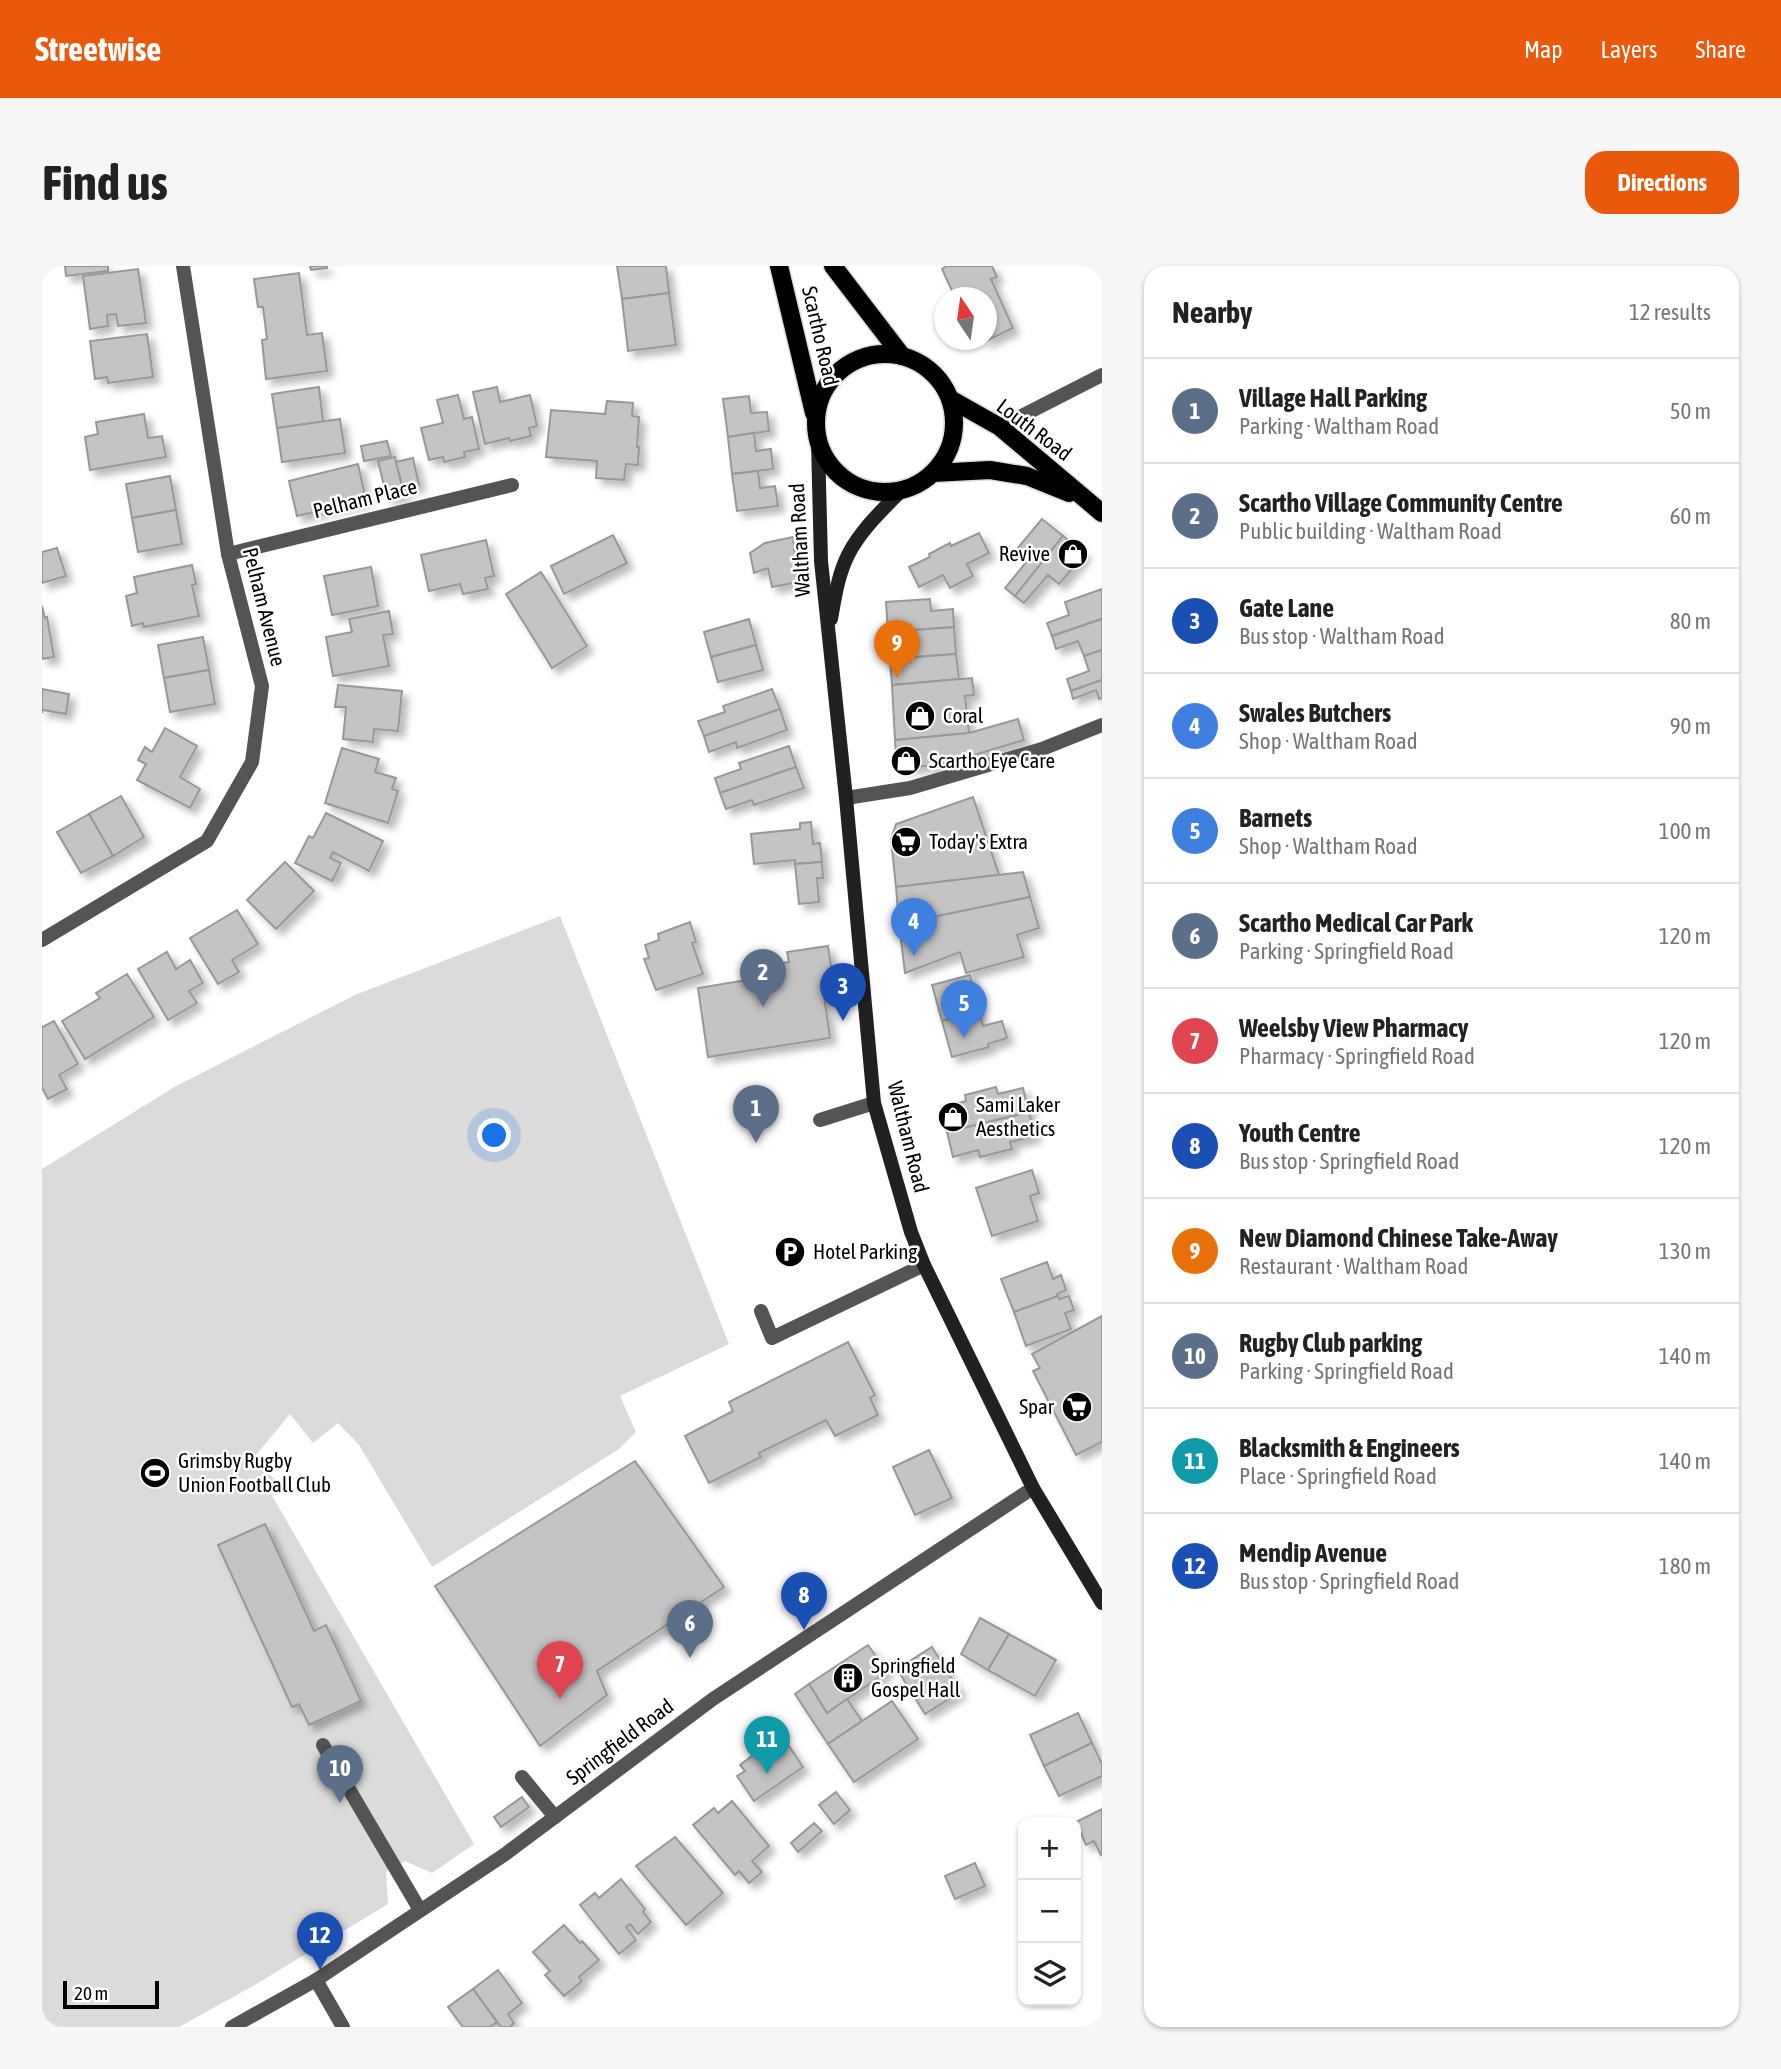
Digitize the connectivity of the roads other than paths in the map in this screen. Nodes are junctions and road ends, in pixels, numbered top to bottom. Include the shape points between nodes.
1 (183, 266) edge
2 (779, 266) edge
3 (833, 266) edge
4 (902, 355) junction
5 (1102, 375) edge
6 (952, 400) junction
7 (815, 416) junction
8 (1000, 427) junction
9 (818, 443) junction
10 (933, 473) junction
11 (512, 485) dead end
12 (901, 491) junction
13 (1085, 499) junction
14 (1102, 513) edge
15 (228, 554) junction
16 (828, 635) junction
17 (1102, 725) edge
18 (846, 798) junction
19 (42, 940) edge
20 (874, 1103) junction
21 (820, 1120) dead end
22 (924, 1265) junction
23 (761, 1311) dead end
24 (1033, 1489) junction
25 (1102, 1603) edge
26 (323, 1745) dead end
27 (522, 1777) dead end
28 (555, 1817) junction
29 (420, 1910) junction
30 (316, 1980) junction
31 (232, 2027) edge
32 (343, 2027) edge

1 - 15 street, Pelham Avenue
2 - 7 main road, Scartho Road
3 - 4 main road, Scartho Road
4 - 6 main road via 925,365
4 - 7 main road via 874,354 853,361 828,384
5 - 8 street
6 - 8 main road, Louth Road
6 - 10 main road via 955,429 948,454
7 - 9 main road
8 - 13 main road, Louth Road
9 - 12 main road via 842,478 870,491
9 - 16 main road, Waltham Road
10 - 12 main road
10 - 13 main road, Louth Road via 990,470 1027,476
11 - 15 street, Pelham Place
12 - 16 main road, Waltham Road via 849,553 839,577
13 - 14 main road, Louth Road
15 - 19 street, Pelham Avenue via 262,686 252,762 207,841
16 - 18 main road, Waltham Road
17 - 18 street via 1042,749 910,788
18 - 20 main road, Waltham Road
20 - 21 street
20 - 22 main road, Waltham Road
22 - 23 street via 772,1338
22 - 24 main road, Waltham Road
24 - 25 main road, Waltham Road
24 - 28 street, Springfield Road via 713,1699
26 - 29 street
27 - 28 street
28 - 29 street, Springfield Road
29 - 30 street, Springfield Road
30 - 31 street, Springfield Road
30 - 32 street

